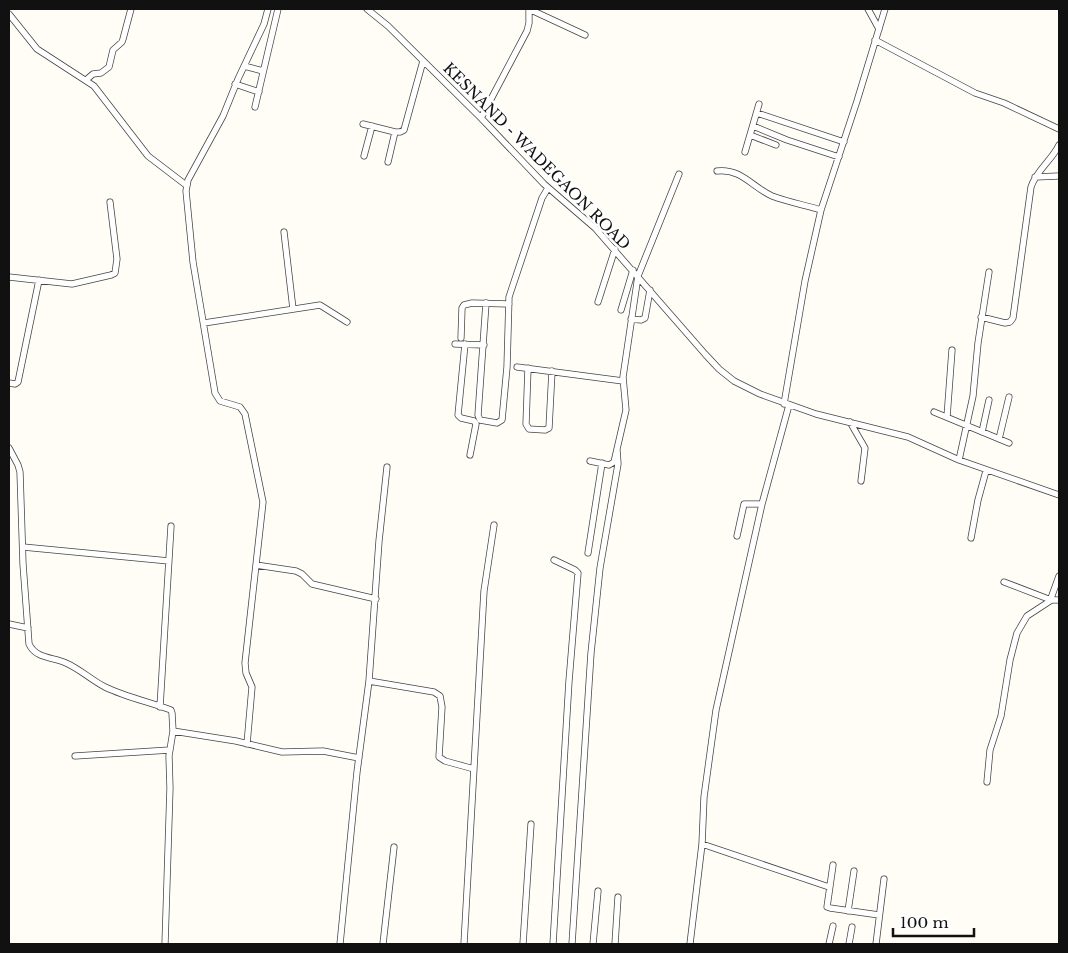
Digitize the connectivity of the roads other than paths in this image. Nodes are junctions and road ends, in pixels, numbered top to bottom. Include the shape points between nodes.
1 (131, 9) edge
2 (268, 9) edge
3 (278, 9) edge
4 (367, 9) edge
5 (529, 9) edge
6 (868, 9) edge
7 (885, 9) edge
8 (9, 14) edge
9 (265, 21) junction
10 (275, 23) junction
11 (879, 29) junction
12 (585, 35) dead end
13 (875, 40) junction
14 (423, 61) junction
15 (244, 66) junction
16 (263, 71) junction
17 (86, 80) junction
18 (235, 84) junction
19 (259, 92) junction
20 (760, 104) dead end
21 (255, 107) dead end
22 (757, 113) junction
23 (481, 118) junction
24 (363, 124) dead end
25 (372, 126) junction
26 (753, 126) junction
27 (1059, 129) edge
28 (395, 132) junction
29 (750, 135) junction
30 (844, 142) junction
31 (776, 145) dead end
32 (1059, 145) edge
33 (745, 152) dead end
34 (364, 156) dead end
35 (839, 157) junction
36 (388, 162) dead end
37 (717, 170) dead end
38 (679, 174) dead end
39 (1059, 176) edge
40 (1036, 177) junction
41 (186, 185) junction
42 (548, 188) junction
43 (110, 202) dead end
44 (821, 210) junction
45 (284, 232) dead end
46 (615, 249) junction
47 (633, 270) junction
48 (989, 272) dead end
49 (638, 276) junction
50 (9, 277) edge
51 (39, 280) junction
52 (650, 290) junction
53 (598, 302) dead end
54 (486, 303) junction
55 (509, 304) junction
56 (293, 309) junction
57 (621, 310) dead end
58 (981, 317) junction
59 (631, 319) junction
60 (347, 322) dead end
61 (204, 323) junction
62 (461, 338) dead end
63 (455, 344) dead end
64 (465, 344) junction
65 (484, 345) junction
66 (952, 350) dead end
67 (517, 367) dead end
68 (528, 368) junction
69 (552, 371) junction
70 (622, 381) junction
71 (9, 383) edge
72 (1009, 397) dead end
73 (990, 400) dead end
74 (787, 404) junction
75 (934, 412) dead end
76 (947, 417) junction
77 (477, 421) junction
78 (850, 422) junction
79 (967, 426) junction
80 (982, 432) junction
81 (999, 439) junction
82 (1008, 443) dead end
83 (9, 448) edge
84 (617, 450) junction
85 (470, 456) dead end
86 (959, 460) junction
87 (590, 461) dead end
88 (602, 463) junction
89 (387, 467) dead end
90 (986, 470) junction
91 (861, 481) dead end
92 (1059, 495) edge
93 (762, 504) junction
94 (171, 526) dead end
95 (494, 526) dead end
96 (737, 536) dead end
97 (971, 538) dead end
98 (23, 547) junction
99 (588, 553) dead end
100 (554, 560) dead end
101 (168, 561) junction
102 (256, 565) junction
103 (1059, 576) edge
104 (1004, 582) dead end
105 (376, 599) junction
106 (1051, 600) junction
107 (1059, 600) edge
108 (9, 624) edge
109 (28, 628) junction
110 (369, 681) junction
111 (160, 707) junction
112 (173, 731) junction
113 (247, 744) junction
114 (170, 750) junction
115 (75, 756) dead end
116 (360, 758) junction
117 (474, 769) junction
118 (988, 782) dead end
119 (531, 824) dead end
120 (702, 844) junction
121 (394, 848) dead end
122 (833, 865) dead end
123 (854, 871) dead end
124 (884, 878) dead end
125 (829, 887) junction
126 (598, 891) dead end
127 (618, 897) dead end
128 (848, 911) junction
129 (879, 915) junction
130 (832, 926) dead end
131 (852, 927) dead end
132 (166, 944) edge
133 (340, 944) edge
134 (383, 944) edge
135 (464, 944) edge
136 (523, 944) edge
137 (553, 944) edge
138 (572, 944) edge
139 (593, 944) edge
140 (615, 944) edge
141 (690, 944) edge
142 (829, 944) edge
143 (849, 944) edge
144 (876, 944) edge

1 - 17 street via 122,42 113,50 110,66
2 - 9 street
3 - 10 street
4 - 14 street, KESNAND - WADEGAON ROAD
5 - 12 street
5 - 23 street via 527,31
6 - 11 street
7 - 11 street
8 - 17 street via 37,49
9 - 10 street
9 - 15 street
10 - 16 street
11 - 13 street
13 - 27 street via 975,93
13 - 30 street
14 - 23 street, KESNAND - WADEGAON ROAD
14 - 28 street via 404,130
15 - 16 street
15 - 18 street
16 - 19 street
17 - 41 street via 99,90 148,156
18 - 19 street
18 - 41 street via 223,116
19 - 21 street
20 - 22 street
22 - 26 street
22 - 30 street
23 - 42 street, KESNAND - WADEGAON ROAD
24 - 25 street
25 - 28 street
25 - 34 street
26 - 29 street
26 - 35 street
28 - 36 street
29 - 31 street
29 - 33 street
30 - 35 street
32 - 40 street
35 - 44 street
37 - 44 street via 739,174 772,195
38 - 49 street
39 - 40 street
40 - 58 street via 1030,193 1013,318 1005,323
41 - 61 street via 191,243
42 - 46 street, KESNAND - WADEGAON ROAD
42 - 55 street via 542,198
43 - 51 street via 117,259 115,273 79,284
44 - 74 street via 805,281
45 - 56 street
46 - 47 street, KESNAND - WADEGAON ROAD
46 - 53 street
47 - 49 street, KESNAND - WADEGAON ROAD
47 - 57 street
48 - 58 street
49 - 52 street, KESNAND - WADEGAON ROAD
49 - 59 street
50 - 51 street
51 - 71 street via 18,382
52 - 59 street via 645,318
52 - 74 street, KESNAND - WADEGAON ROAD via 719,369 746,388
54 - 55 street
54 - 62 street via 464,305
54 - 65 street
55 - 77 street via 502,420 497,423
56 - 60 street via 320,305
56 - 61 street
58 - 79 street
59 - 70 street
61 - 102 street via 215,393 220,401 240,407 245,414 263,496
63 - 64 street
64 - 65 street
64 - 77 street via 458,415
65 - 77 street
66 - 76 street
67 - 68 street
68 - 69 street
68 - 69 street via 526,424 529,429 550,428
69 - 70 street
70 - 84 street via 626,410
72 - 81 street
73 - 80 street
74 - 78 street, KESNAND - WADEGAON ROAD
74 - 93 street
75 - 76 street
76 - 79 street
77 - 85 street
78 - 86 street, KESNAND - WADEGAON ROAD via 908,437
78 - 91 street via 865,448
79 - 80 street
79 - 86 street
80 - 81 street
81 - 82 street
83 - 98 street via 20,472
84 - 88 street via 613,463
84 - 138 street via 591,652
86 - 90 street, KESNAND - WADEGAON ROAD
87 - 88 street
88 - 99 street
89 - 105 street
90 - 92 street, KESNAND - WADEGAON ROAD
90 - 97 street
93 - 96 street via 744,504
93 - 120 street via 716,710 704,796
94 - 101 street
95 - 117 street via 484,590
98 - 101 street
98 - 109 street
100 - 137 street via 578,573
101 - 111 street
102 - 105 street via 296,571 312,584
102 - 113 street via 245,663 252,687
103 - 106 street
104 - 106 street
105 - 110 street
106 - 107 street
106 - 118 street via 1027,616 1017,633 1001,716 989,756
108 - 109 street
109 - 111 street via 29,644 34,652 68,664 109,689
110 - 116 street
110 - 117 street via 434,692 440,696 439,757
111 - 112 street via 172,712
112 - 113 street
112 - 114 street
113 - 116 street via 282,752 319,750
114 - 115 street
114 - 132 street
116 - 133 street
117 - 135 street
119 - 136 street
120 - 125 street
120 - 141 street
121 - 134 street
122 - 125 street
123 - 128 street
124 - 129 street
125 - 128 street via 827,907
126 - 139 street
127 - 140 street
128 - 129 street
129 - 144 street
130 - 142 street
131 - 143 street

